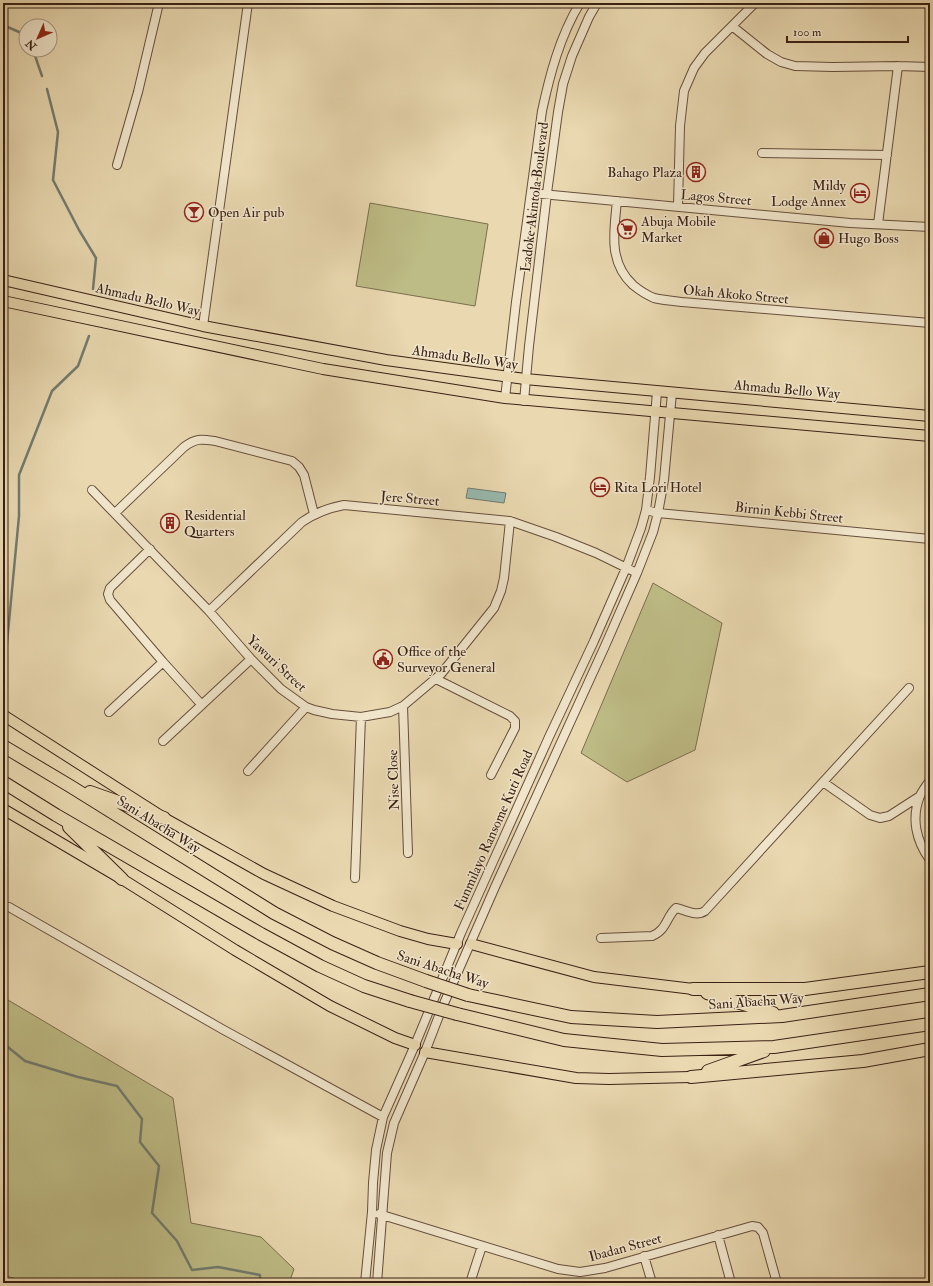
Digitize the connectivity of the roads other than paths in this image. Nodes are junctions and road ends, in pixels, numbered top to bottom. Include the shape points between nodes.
1 (159, 3) edge
2 (248, 3) edge
3 (580, 3) edge
4 (597, 3) edge
5 (755, 3) edge
6 (732, 26) junction
7 (898, 66) junction
8 (930, 67) edge
9 (762, 153) dead end
10 (887, 155) junction
11 (117, 165) dead end
12 (531, 192) junction
13 (547, 193) junction
14 (617, 201) junction
15 (678, 206) junction
16 (878, 224) junction
17 (930, 227) edge
18 (3, 280) edge
19 (3, 302) edge
20 (930, 323) edge
21 (203, 326) junction
22 (506, 377) junction
23 (525, 379) junction
24 (656, 392) junction
25 (672, 392) junction
26 (505, 398) junction
27 (524, 401) junction
28 (654, 412) junction
29 (670, 414) junction
30 (930, 416) edge
31 (930, 436) edge
32 (92, 490) dead end
33 (646, 510) junction
34 (115, 513) junction
35 (658, 513) junction
36 (314, 514) junction
37 (510, 521) junction
38 (930, 539) edge
39 (150, 549) junction
40 (626, 568) junction
41 (637, 573) junction
42 (209, 611) junction
43 (250, 659) junction
44 (163, 662) junction
45 (436, 679) junction
46 (908, 688) dead end
47 (201, 704) junction
48 (403, 706) junction
49 (306, 707) junction
50 (109, 712) dead end
51 (3, 715) edge
52 (361, 717) junction
53 (163, 741) dead end
54 (3, 746) edge
55 (248, 771) dead end
56 (492, 775) dead end
57 (930, 780) edge
58 (3, 782) edge
59 (823, 782) junction
60 (70, 786) junction
61 (920, 796) junction
62 (3, 809) edge
63 (56, 815) junction
64 (164, 818) junction
65 (408, 853) dead end
66 (930, 860) edge
67 (355, 878) dead end
68 (122, 879) junction
69 (9, 907) dead end
70 (601, 938) dead end
71 (458, 944) junction
72 (471, 944) junction
73 (930, 972) edge
74 (693, 989) junction
75 (930, 994) edge
76 (782, 1016) junction
77 (930, 1024) edge
78 (415, 1045) junction
79 (774, 1047) junction
80 (930, 1049) edge
81 (425, 1052) junction
82 (692, 1077) junction
83 (383, 1117) junction
84 (372, 1212) junction
85 (382, 1215) junction
86 (718, 1235) junction
87 (482, 1246) junction
88 (644, 1256) junction
89 (365, 1283) edge
90 (377, 1283) edge
91 (470, 1283) edge
92 (652, 1283) edge
93 (731, 1283) edge
94 (777, 1283) edge

1 - 11 street via 138,92
2 - 21 street
3 - 12 street, Ladoke Akintola Boulevard via 557,52 548,81
4 - 13 street, Ladoke Akintola Boulevard via 572,56 563,84
5 - 6 street
6 - 7 street via 767,54 795,66
6 - 15 street via 704,53 684,91 680,126
7 - 8 street
7 - 10 street
9 - 10 street
10 - 16 street
12 - 13 street, Lagos Street
12 - 22 street, Ladoke Akintola Boulevard
13 - 14 street, Lagos Street
13 - 23 street, Ladoke Akintola Boulevard
14 - 15 street, Lagos Street
14 - 20 street, Okah Akoko Street via 614,248 618,265 638,289 654,297 682,302
15 - 16 street, Lagos Street
16 - 17 street, Lagos Street
18 - 21 main road, Ahmadu Bello Way
19 - 26 main road via 330,370
21 - 22 main road, Ahmadu Bello Way via 325,350
22 - 23 main road, Ahmadu Bello Way
22 - 26 street, Ladoke Akintola Boulevard
23 - 24 main road, Ahmadu Bello Way
23 - 27 street, Ladoke Akintola Boulevard
24 - 25 main road, Ahmadu Bello Way
24 - 28 street, Funmilayo Ransome Kuti Road
25 - 29 street, Funmilayo Ransome Kuti Road
25 - 30 main road, Ahmadu Bello Way
26 - 27 main road
27 - 28 main road
28 - 29 main road
28 - 33 street, Funmilayo Ransome Kuti Road
29 - 31 main road
29 - 35 street, Funmilayo Ransome Kuti Road
32 - 34 street, Yawuri Street
33 - 35 street, Birnin Kebbi Street
33 - 40 street, Funmilayo Ransome Kuti Road
34 - 36 street via 184,447 192,441 202,439 292,461 304,475
34 - 39 street, Yawuri Street
35 - 38 street, Birnin Kebbi Street
35 - 41 street, Funmilayo Ransome Kuti Road
36 - 37 street, Jere Street via 344,505
36 - 42 street, Jere Street via 302,522
37 - 40 street, Jere Street via 596,553
37 - 45 street, Yawuri Street via 504,578 494,608
39 - 42 street, Yawuri Street
39 - 44 street via 110,588 108,594 110,600
40 - 41 street, Jere Street
40 - 71 street, Funmilayo Ransome Kuti Road
41 - 72 street, Funmilayo Ransome Kuti Road
42 - 43 street, Yawuri Street
43 - 47 street
43 - 49 street, Yawuri Street via 281,689
44 - 47 street
44 - 50 street
45 - 48 street, Yawuri Street
45 - 56 street via 510,716 515,721 515,728
46 - 59 street
47 - 53 street
48 - 52 street, Yawuri Street via 390,712
48 - 65 street, Nise Close
49 - 52 street, Yawuri Street via 332,714
49 - 55 street
51 - 64 main road, Sani Abacha Way
52 - 67 street
54 - 60 highway, Sani Abacha Way
57 - 61 street
58 - 63 highway
59 - 61 street via 870,815 880,818 889,816
59 - 70 street via 701,914 676,908 663,929 652,936
60 - 64 highway
60 - 76 highway, Sani Abacha Way, bridge via 274,913 377,963 468,995 571,1018 657,1022
61 - 66 street via 915,826 920,843
62 - 68 main road
63 - 68 highway
63 - 79 highway, bridge via 320,966 364,986 410,1001 564,1040 662,1050
64 - 71 main road, Sani Abacha Way via 264,874 333,906 400,931
68 - 78 main road via 330,1006 394,1038
69 - 83 street via 222,1029
71 - 78 street, Funmilayo Ransome Kuti Road
72 - 74 main road, Sani Abacha Way via 594,977
72 - 81 street, Funmilayo Ransome Kuti Road
73 - 74 highway via 805,989
74 - 76 highway
75 - 76 highway, Sani Abacha Way
77 - 79 highway
78 - 83 street, Funmilayo Ransome Kuti Road
79 - 82 highway
80 - 82 highway via 863,1061
81 - 82 main road via 576,1078
81 - 85 street, Funmilayo Ransome Kuti Road via 394,1123 387,1154
83 - 84 street, Funmilayo Ransome Kuti Road via 376,1150
84 - 85 street, Ibadan Street
84 - 89 street, Funmilayo Ransome Kuti Road
85 - 87 street, Ibadan Street
85 - 90 street, Funmilayo Ransome Kuti Road
86 - 88 street, Ibadan Street
86 - 93 street
86 - 94 street, Ibadan Street via 752,1226 758,1227 763,1233
87 - 88 street, Ibadan Street via 558,1269 580,1272 605,1268
87 - 91 street
88 - 92 street

